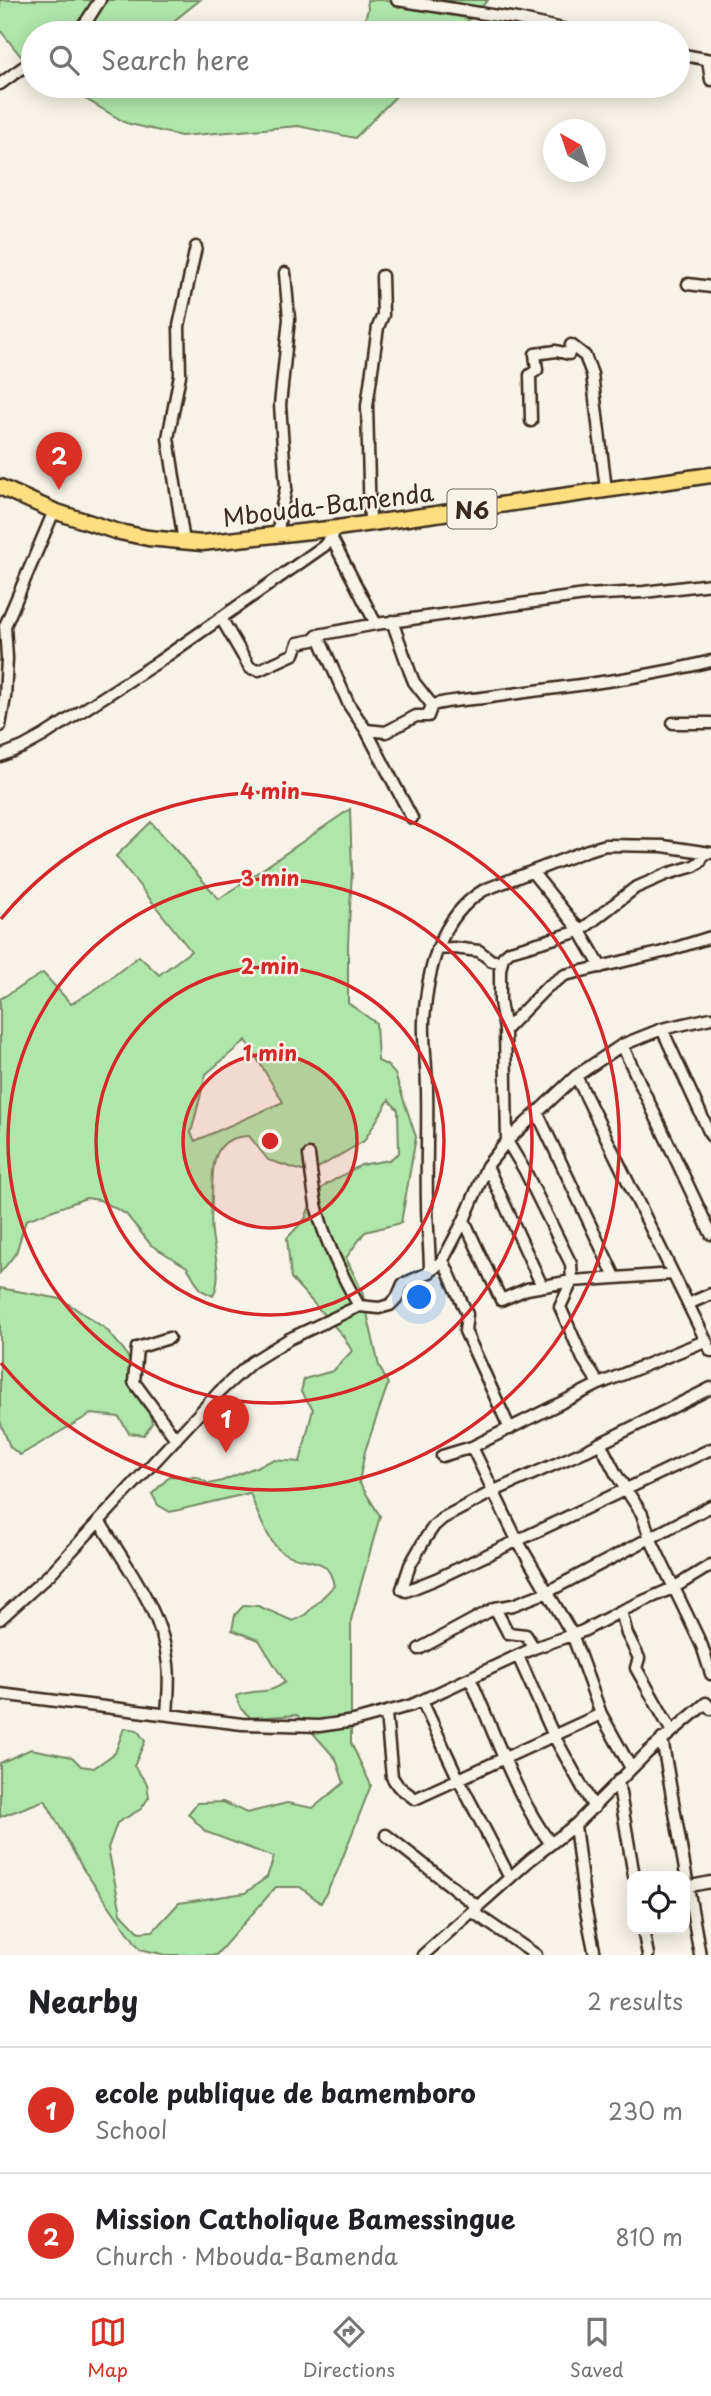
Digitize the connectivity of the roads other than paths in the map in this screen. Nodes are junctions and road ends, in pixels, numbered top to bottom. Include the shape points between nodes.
1 (100, 0) edge
2 (397, 0) edge
3 (85, 21) edge
4 (526, 21) edge
5 (690, 56) edge
6 (709, 60) edge
7 (21, 69) edge
8 (711, 80) edge
9 (0, 84) edge
10 (196, 247) dead end
11 (285, 274) dead end
12 (382, 276) dead end
13 (688, 284) dead end
14 (711, 288) edge
15 (531, 421) dead end
16 (711, 475) edge
17 (0, 487) edge
18 (606, 489) junction
19 (54, 511) junction
20 (370, 523) junction
21 (334, 533) junction
22 (278, 534) junction
23 (184, 542) junction
24 (711, 584) edge
25 (221, 618) junction
26 (392, 621) junction
27 (376, 624) junction
28 (318, 635) junction
29 (711, 661) edge
30 (432, 705) junction
31 (673, 723) dead end
32 (711, 723) edge
33 (0, 726) edge
34 (366, 730) junction
35 (0, 756) edge
36 (412, 818) dead end
37 (708, 853) edge
38 (533, 873) junction
39 (580, 931) junction
40 (711, 937) edge
41 (437, 949) junction
42 (502, 961) junction
43 (601, 967) junction
44 (711, 1018) edge
45 (505, 1030) junction
46 (662, 1030) junction
47 (622, 1045) junction
48 (576, 1076) junction
49 (537, 1112) junction
50 (711, 1136) edge
51 (507, 1141) junction
52 (309, 1154) dead end
53 (487, 1166) junction
54 (464, 1220) junction
55 (711, 1234) edge
56 (443, 1260) junction
57 (430, 1272) junction
58 (673, 1274) junction
59 (615, 1277) junction
60 (572, 1281) junction
61 (542, 1286) junction
62 (711, 1294) edge
63 (688, 1304) junction
64 (359, 1306) junction
65 (169, 1338) dead end
66 (705, 1341) junction
67 (711, 1351) edge
68 (599, 1384) junction
69 (711, 1388) edge
70 (510, 1429) junction
71 (176, 1439) junction
72 (600, 1443) junction
73 (472, 1447) junction
74 (711, 1449) edge
75 (442, 1456) dead end
76 (627, 1489) junction
77 (494, 1492) junction
78 (711, 1506) edge
79 (100, 1522) junction
80 (650, 1538) junction
81 (517, 1540) junction
82 (711, 1565) edge
83 (675, 1587) junction
84 (547, 1592) junction
85 (495, 1608) junction
86 (621, 1611) junction
87 (0, 1619) edge
88 (572, 1634) junction
89 (707, 1644) edge
90 (534, 1648) junction
91 (419, 1649) dead end
92 (518, 1656) junction
93 (711, 1674) edge
94 (470, 1678) junction
95 (0, 1694) edge
96 (422, 1701) junction
97 (711, 1709) edge
98 (167, 1714) junction
99 (386, 1714) junction
100 (601, 1714) junction
101 (671, 1730) junction
102 (554, 1736) junction
103 (662, 1739) junction
104 (505, 1758) junction
105 (631, 1768) junction
106 (459, 1780) junction
107 (618, 1781) junction
108 (594, 1808) junction
109 (575, 1825) junction
110 (386, 1835) dead end
111 (551, 1844) junction
112 (633, 1871) edge
113 (683, 1871) edge
114 (510, 1878) junction
115 (711, 1882) edge
116 (690, 1886) edge
117 (690, 1906) edge
118 (475, 1910) junction
119 (644, 1934) edge
120 (423, 1955) edge
121 (536, 1955) edge
122 (595, 1955) edge
123 (648, 1955) edge
124 (700, 1955) edge

1 - 3 street
2 - 4 street
5 - 6 street
6 - 8 street
7 - 9 street
10 - 23 street via 178,326 180,374 169,438
11 - 22 street via 289,320 280,405 286,488
12 - 20 street via 383,315 367,406
13 - 14 street
15 - 18 street via 530,375 537,370 535,354 569,354 571,345 578,349 592,374
16 - 18 highway, Mbouda-Bamenda / N6
17 - 19 highway, Mbouda-Bamenda / N6
18 - 20 highway, Mbouda-Bamenda / N6
19 - 23 highway, Mbouda-Bamenda / N6 via 115,531
19 - 33 street via 5,626 6,684
20 - 21 highway, Mbouda-Bamenda / N6
21 - 22 highway, Mbouda-Bamenda / N6
21 - 25 street via 324,546
21 - 27 street
22 - 23 highway, Mbouda-Bamenda / N6
24 - 26 street via 585,595
25 - 28 street via 254,670 281,661 293,654 298,643
25 - 35 street via 52,731
26 - 27 street
26 - 30 street via 414,682
27 - 28 street
28 - 34 street via 349,705
29 - 30 street
30 - 34 street via 428,716 416,716 386,732
31 - 32 street
34 - 36 street
37 - 38 street via 606,845
37 - 39 street via 694,866 620,897
38 - 39 street
38 - 41 street via 470,898 446,928
39 - 42 street via 514,949
39 - 43 street
40 - 43 street
41 - 42 street via 479,951 492,961
41 - 57 street via 424,1019
42 - 45 street via 500,1002
43 - 45 street via 554,982
44 - 46 street
45 - 51 street
46 - 47 street
46 - 50 street
47 - 48 street
47 - 55 street
48 - 49 street
48 - 58 street
49 - 51 street
49 - 59 street
51 - 53 street
51 - 60 street via 571,1264
52 - 64 street via 328,1240
53 - 54 street
53 - 61 street
54 - 56 street
54 - 61 street via 499,1299
56 - 57 street
56 - 70 street via 467,1314 465,1331
57 - 64 street via 403,1284 390,1305
58 - 59 street
58 - 63 street
59 - 60 street
60 - 61 street
60 - 68 street via 560,1307
62 - 63 street
63 - 66 street
64 - 71 street via 252,1362
65 - 71 street via 137,1348 134,1382
66 - 67 street
66 - 68 street
68 - 70 street
69 - 72 street
70 - 73 street
71 - 79 street
72 - 76 street
72 - 77 street
73 - 75 street
73 - 77 street
74 - 76 street
76 - 80 street
76 - 81 street
77 - 81 street
77 - 81 street via 434,1526 416,1553 402,1589 436,1579
78 - 80 street
79 - 87 street
79 - 98 street via 144,1593 160,1635 168,1662
80 - 83 street
80 - 84 street
81 - 84 street
82 - 83 street
83 - 86 street
83 - 89 street
84 - 85 street
84 - 88 street
85 - 90 street via 508,1633 526,1635
85 - 91 street
86 - 88 street
86 - 101 street via 626,1634 639,1658 636,1668
88 - 90 street
88 - 100 street
89 - 93 street
90 - 92 street
92 - 94 street
92 - 102 street
94 - 96 street
94 - 104 street
95 - 98 street
96 - 99 street
96 - 106 street
97 - 101 street via 706,1703
98 - 99 street via 303,1726
99 - 106 street via 392,1777 398,1786 415,1799
100 - 102 street
100 - 105 street
101 - 103 street
102 - 104 street
102 - 108 street
103 - 105 street
103 - 113 street
104 - 106 street
104 - 111 street
105 - 107 street
106 - 114 street
107 - 108 street
107 - 112 street
108 - 109 street
109 - 111 street
109 - 122 street
110 - 118 street
111 - 114 street
114 - 118 street
115 - 116 street
117 - 124 street
118 - 120 street
118 - 121 street
119 - 123 street

